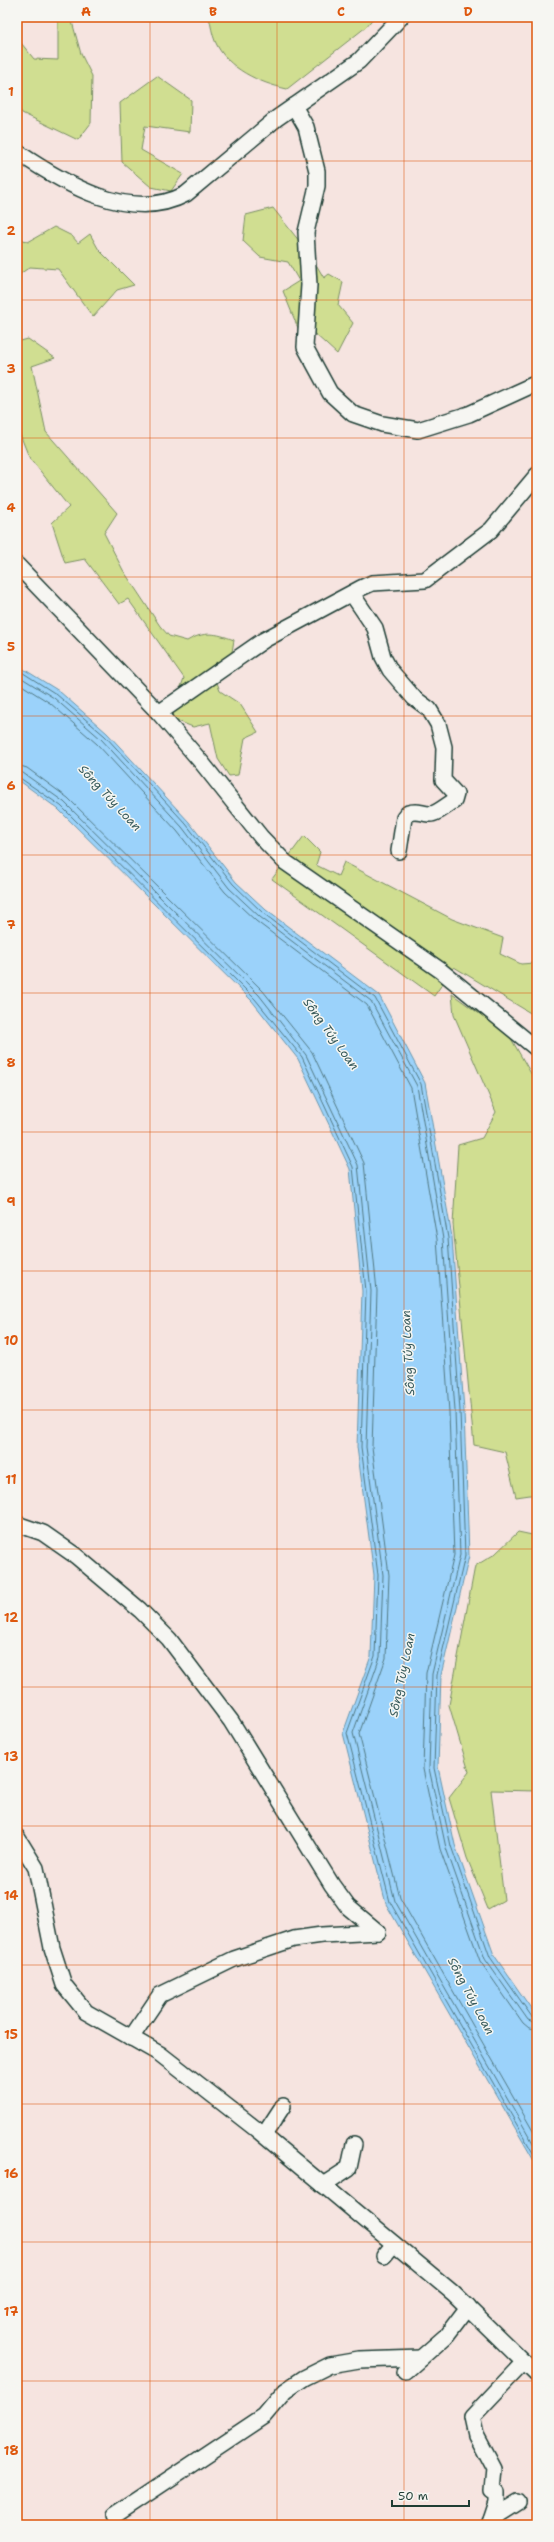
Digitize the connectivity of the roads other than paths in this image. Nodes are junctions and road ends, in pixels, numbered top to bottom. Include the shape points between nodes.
1 (401, 17) edge
2 (294, 106) junction
3 (17, 152) edge
4 (537, 383) edge
5 (537, 475) edge
6 (17, 565) edge
7 (352, 594) junction
8 (159, 713) junction
9 (399, 851) dead end
10 (537, 1050) edge
11 (17, 1524) edge
12 (17, 1837) edge
13 (132, 2038) junction
14 (277, 2106) dead end
15 (260, 2132) junction
16 (354, 2144) dead end
17 (323, 2185) junction
18 (394, 2244) junction
19 (384, 2256) dead end
20 (468, 2307) junction
21 (421, 2358) junction
22 (524, 2362) junction
23 (405, 2372) dead end
24 (537, 2374) edge
25 (518, 2502) dead end
26 (114, 2516) dead end
27 (490, 2522) edge

1 - 2 street via 359,61
2 - 3 street via 186,194 172,200 120,203 91,193
2 - 4 street via 306,127 317,172 317,186 306,232 309,285 305,347 330,393 353,414 382,424 418,430 469,414
5 - 7 street via 491,530 425,580 372,583
6 - 8 street
7 - 8 street via 264,640
7 - 9 street via 375,628 383,657 390,670 414,698 429,709 438,724 444,747 443,780 456,794 454,801 430,815 418,810 408,813 404,818
8 - 10 street via 261,837 285,862 445,973
11 - 13 street via 43,1533 76,1556 140,1610 169,1639 231,1721 332,1885 348,1907 378,1932 300,1938 271,1945 234,1959 160,1995
12 - 13 street via 36,1868 52,1948 64,1985 86,2012
13 - 15 street via 160,2054
14 - 15 street
15 - 17 street
16 - 17 street via 348,2168
17 - 18 street
18 - 19 street
18 - 20 street
20 - 21 street via 446,2336
20 - 22 street
21 - 23 street
21 - 26 street via 359,2360 323,2368 285,2391 264,2416
22 - 24 street
22 - 27 street via 472,2417 476,2435 494,2468 492,2490 497,2493 497,2501
25 - 27 street

